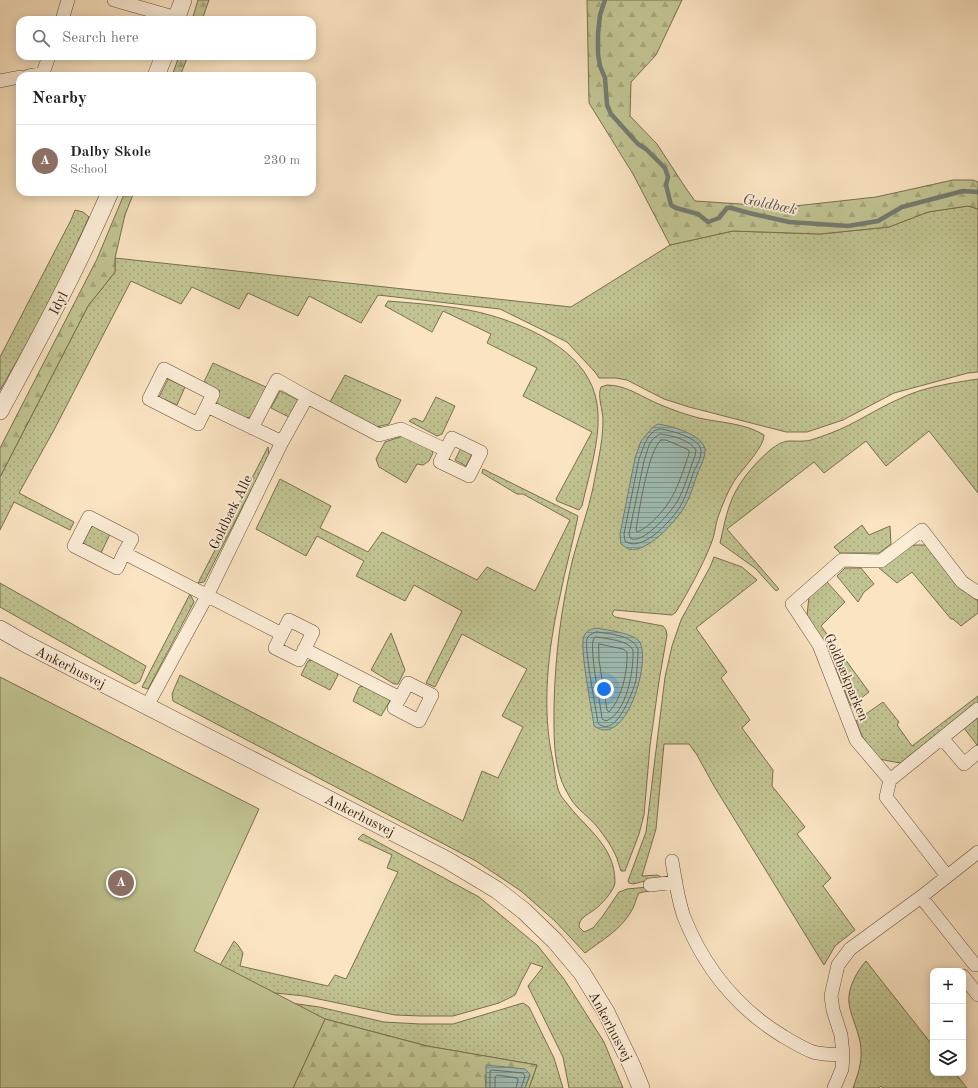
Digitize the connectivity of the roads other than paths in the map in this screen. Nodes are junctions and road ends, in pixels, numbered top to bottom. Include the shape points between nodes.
1 (68, 0) edge
2 (114, 0) edge
3 (183, 0) edge
4 (63, 16) edge
5 (167, 16) edge
6 (178, 16) edge
7 (48, 60) edge
8 (162, 60) edge
9 (43, 72) edge
10 (158, 72) edge
11 (16, 78) edge
12 (0, 81) edge
13 (108, 196) edge
14 (307, 397) junction
15 (207, 406) junction
16 (0, 411) edge
17 (252, 428) junction
18 (282, 442) junction
19 (446, 450) dead end
20 (124, 553) dead end
21 (978, 593) edge
22 (207, 596) junction
23 (0, 629) edge
24 (282, 634) junction
25 (304, 649) junction
26 (400, 698) dead end
27 (147, 706) junction
28 (978, 709) edge
29 (942, 738) junction
30 (978, 752) edge
31 (890, 780) junction
32 (978, 852) edge
33 (672, 861) dead end
34 (948, 876) junction
35 (676, 882) junction
36 (650, 885) dead end
37 (921, 897) junction
38 (977, 964) edge
39 (966, 973) edge
40 (966, 979) edge
41 (978, 995) edge
42 (844, 1055) junction
43 (641, 1088) edge
44 (834, 1088) edge

1 - 4 street
2 - 5 street
3 - 6 street
7 - 9 street
8 - 10 street
11 - 12 street
13 - 16 street, Idyl via 52,314
14 - 17 street via 277,380
14 - 18 street, Goldbæk Alle
14 - 19 street via 379,435 401,429
15 - 15 street via 213,394 164,369 149,399 198,424
15 - 17 street
17 - 18 street
18 - 22 street, Goldbæk Alle
20 - 22 street
21 - 31 street, Goldbækparken via 962,582 922,530 881,561 842,560 792,604 819,645 856,740
22 - 24 street
22 - 27 street, Goldbæk Alle
23 - 27 street, Ankerhusvej
24 - 25 street via 275,648 299,660
24 - 25 street via 289,620 313,632
25 - 26 street
27 - 43 street, Ankerhusvej via 447,860 497,890 524,910 582,972 606,1012
28 - 29 street
29 - 30 street via 964,764
29 - 31 street
31 - 34 street via 886,797
32 - 34 street
33 - 35 street
34 - 37 street
35 - 36 street
35 - 42 street via 684,916 697,946 717,977 736,999 763,1024 795,1044 815,1053
37 - 38 street
37 - 42 street via 850,949 838,965 831,996
38 - 39 street
40 - 41 street
42 - 44 street via 842,1069

